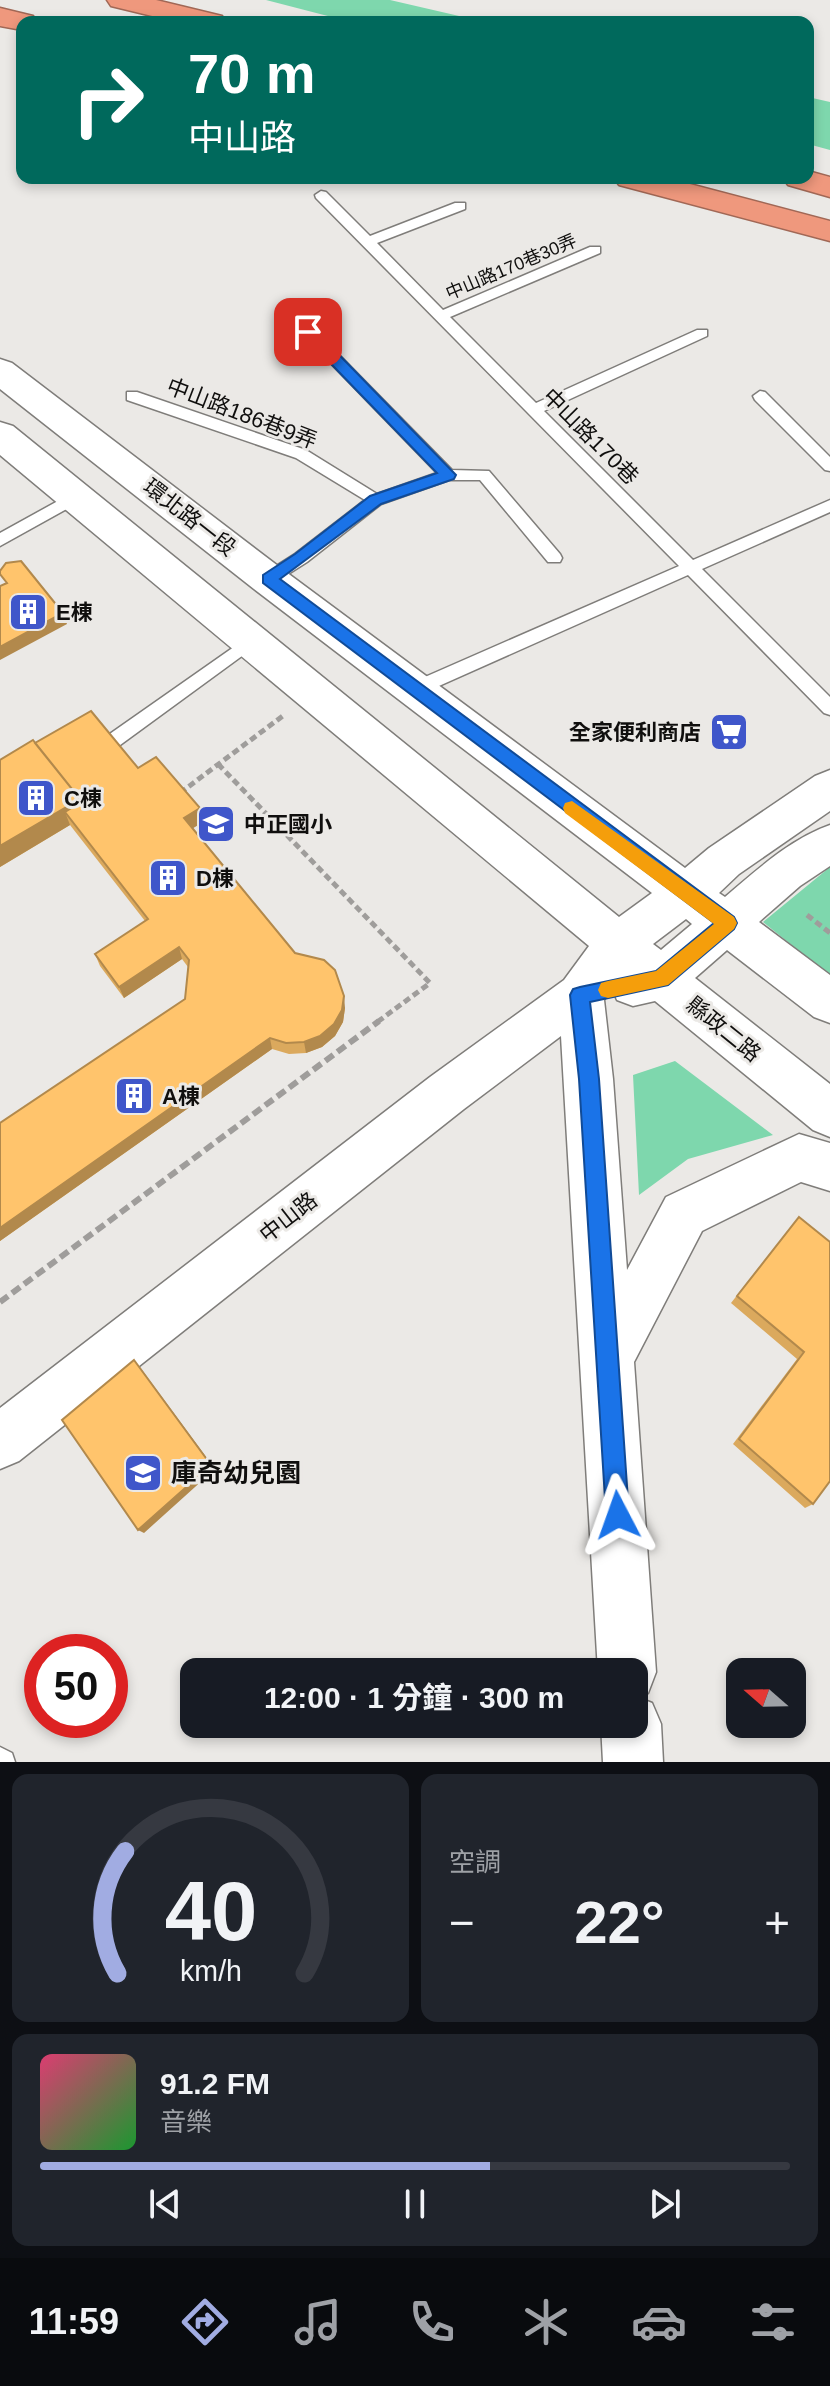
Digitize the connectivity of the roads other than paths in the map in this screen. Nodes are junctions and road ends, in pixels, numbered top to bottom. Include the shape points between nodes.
1 (121, 0) edge
2 (187, 16) edge
3 (653, 184) edge
4 (321, 195) dead end
5 (460, 206) dead end
6 (830, 231) edge
7 (368, 242) junction
8 (595, 250) dead end
9 (288, 311) dead end
10 (441, 316) junction
11 (702, 333) dead end
12 (0, 371) edge
13 (132, 396) dead end
14 (760, 396) dead end
15 (534, 410) junction
16 (0, 435) edge
17 (830, 466) edge
18 (448, 475) junction
19 (76, 497) junction
20 (376, 500) junction
21 (830, 506) edge
22 (0, 540) edge
23 (554, 558) dead end
24 (691, 568) junction
25 (268, 579) junction
26 (251, 641) junction
27 (415, 689) junction
28 (830, 708) edge
29 (110, 743) edge
30 (830, 788) edge
31 (830, 843) edge
32 (686, 894) junction
33 (728, 923) junction
34 (618, 943) junction
35 (661, 979) junction
36 (580, 995) junction
37 (830, 1002) edge
38 (830, 1114) edge
39 (830, 1167) edge
40 (608, 1357) junction
41 (0, 1442) edge
42 (626, 1658) edge
43 (632, 1738) edge
44 (633, 1762) edge

1 - 2 highway
3 - 6 highway
4 - 7 lane, 中山路170巷
5 - 7 lane
7 - 10 lane, 中山路170巷
8 - 10 lane, 中山路170巷30弄
9 - 18 lane
10 - 15 lane, 中山路170巷
11 - 15 lane
12 - 25 street, 環北路一段
13 - 20 lane, 中山路186巷9弄 via 301,454
14 - 17 lane
15 - 24 lane, 中山路170巷
16 - 19 street
18 - 20 lane
18 - 23 lane via 484,475
19 - 22 lane
19 - 26 street
20 - 25 lane
21 - 24 lane
24 - 27 lane
24 - 28 lane, 中山路170巷
25 - 27 street, 環北路一段
26 - 29 lane
26 - 34 street
27 - 32 street, 環北路一段
30 - 32 street, 中山路 via 724,861
31 - 33 street, 中山路 via 784,873
32 - 33 street
32 - 34 street, 中山路
33 - 35 street, 中山路
33 - 37 street
34 - 35 street, 縣政二路
34 - 36 street, 中山路
35 - 36 street, 中山路
35 - 38 street, 縣政二路
36 - 40 street
36 - 41 street, 中山路
39 - 40 street via 799,1158 684,1214
40 - 42 street
43 - 44 street

